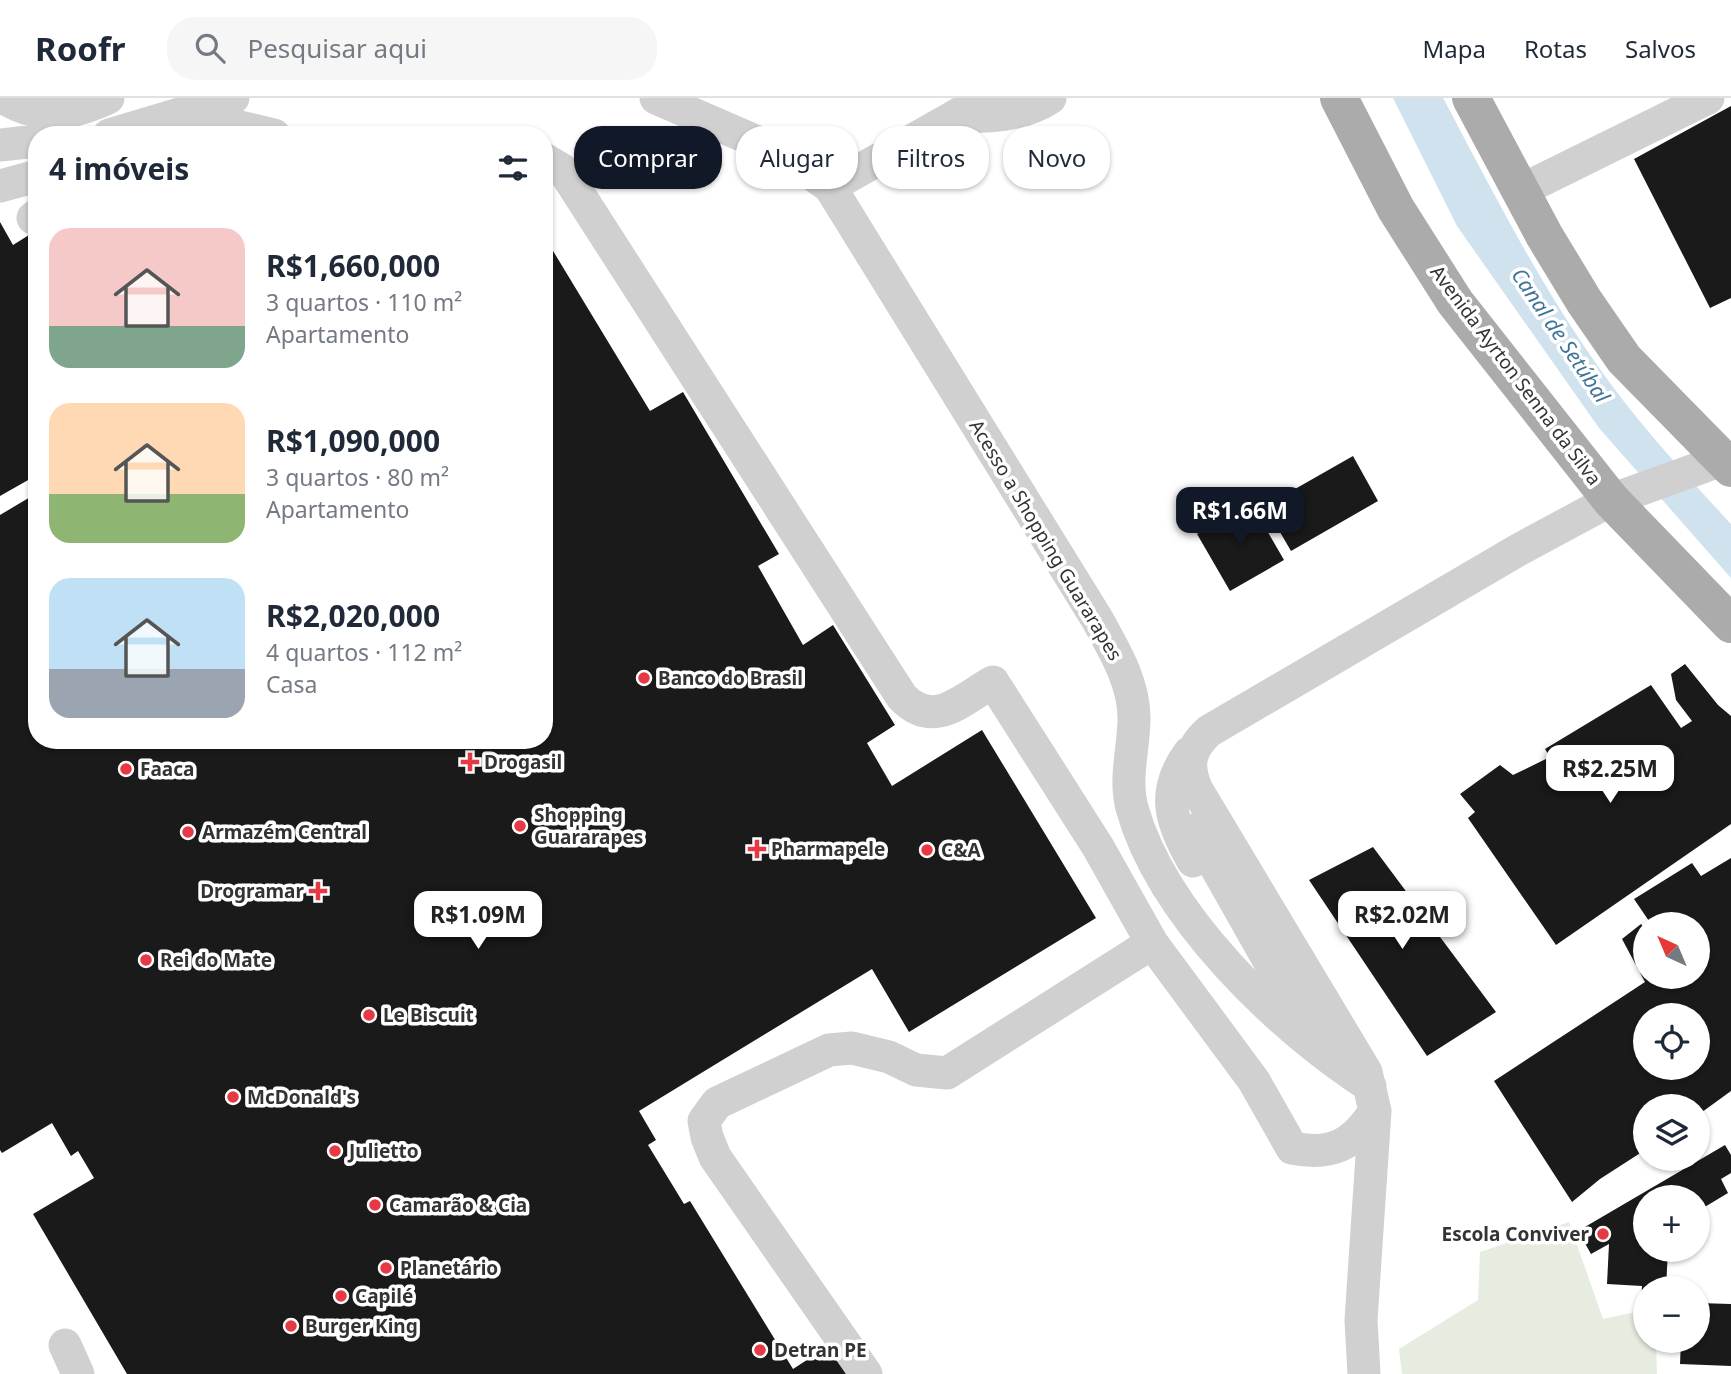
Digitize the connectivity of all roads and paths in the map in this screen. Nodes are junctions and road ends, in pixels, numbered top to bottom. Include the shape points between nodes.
1 (4, 98) edge
2 (108, 98) edge
3 (233, 98) edge
4 (656, 98) edge
5 (987, 98) edge
6 (1050, 98) edge
7 (1339, 98) edge
8 (1471, 98) edge
9 (1707, 98) edge
10 (957, 116) junction
11 (139, 126) edge
12 (736, 133) edge
13 (553, 164) edge
14 (858, 171) edge
15 (28, 178) edge
16 (0, 186) edge
17 (831, 189) edge
18 (1520, 191) junction
19 (1716, 466) edge
20 (1611, 500) junction
21 (1731, 624) edge
22 (1192, 757) junction
23 (1152, 943) junction
24 (1309, 1042) junction
25 (1371, 1090) junction
26 (1324, 1152) junction
27 (1368, 1205) junction
28 (866, 1374) edge
29 (1364, 1374) edge

1 - 2 lane via 24,110 50,113 77,111
3 - 11 lane
4 - 12 lane, Acesso a Shopping Guararapes
5 - 10 lane
6 - 10 lane via 1018,112
7 - 20 main road, Avenida Ayrton Senna da Silva via 1396,209 1455,302
8 - 18 main road
9 - 18 lane
10 - 14 lane
13 - 23 lane via 564,171 902,697 927,714 941,712 993,682 1098,847
15 - 16 lane
17 - 24 lane, Acesso a Shopping Guararapes via 1097,619 1121,666 1132,694 1134,719 1129,767 1132,806 1146,844 1182,907 1214,950
18 - 19 main road via 1624,359
19 - 20 lane
20 - 21 main road, Avenida Ayrton Senna da Silva
20 - 22 lane via 1209,731
22 - 24 lane via 1172,784 1171,810 1182,842 1269,988
22 - 25 lane
23 - 26 lane via 1254,1081 1292,1147
23 - 28 lane via 947,1073 916,1070 889,1057 852,1048 829,1050 728,1097 710,1110 704,1121 715,1157
24 - 25 lane, Acesso a Shopping Guararapes
25 - 26 lane via 1357,1134
25 - 27 lane
26 - 27 lane via 1346,1171
27 - 29 lane via 1361,1320

